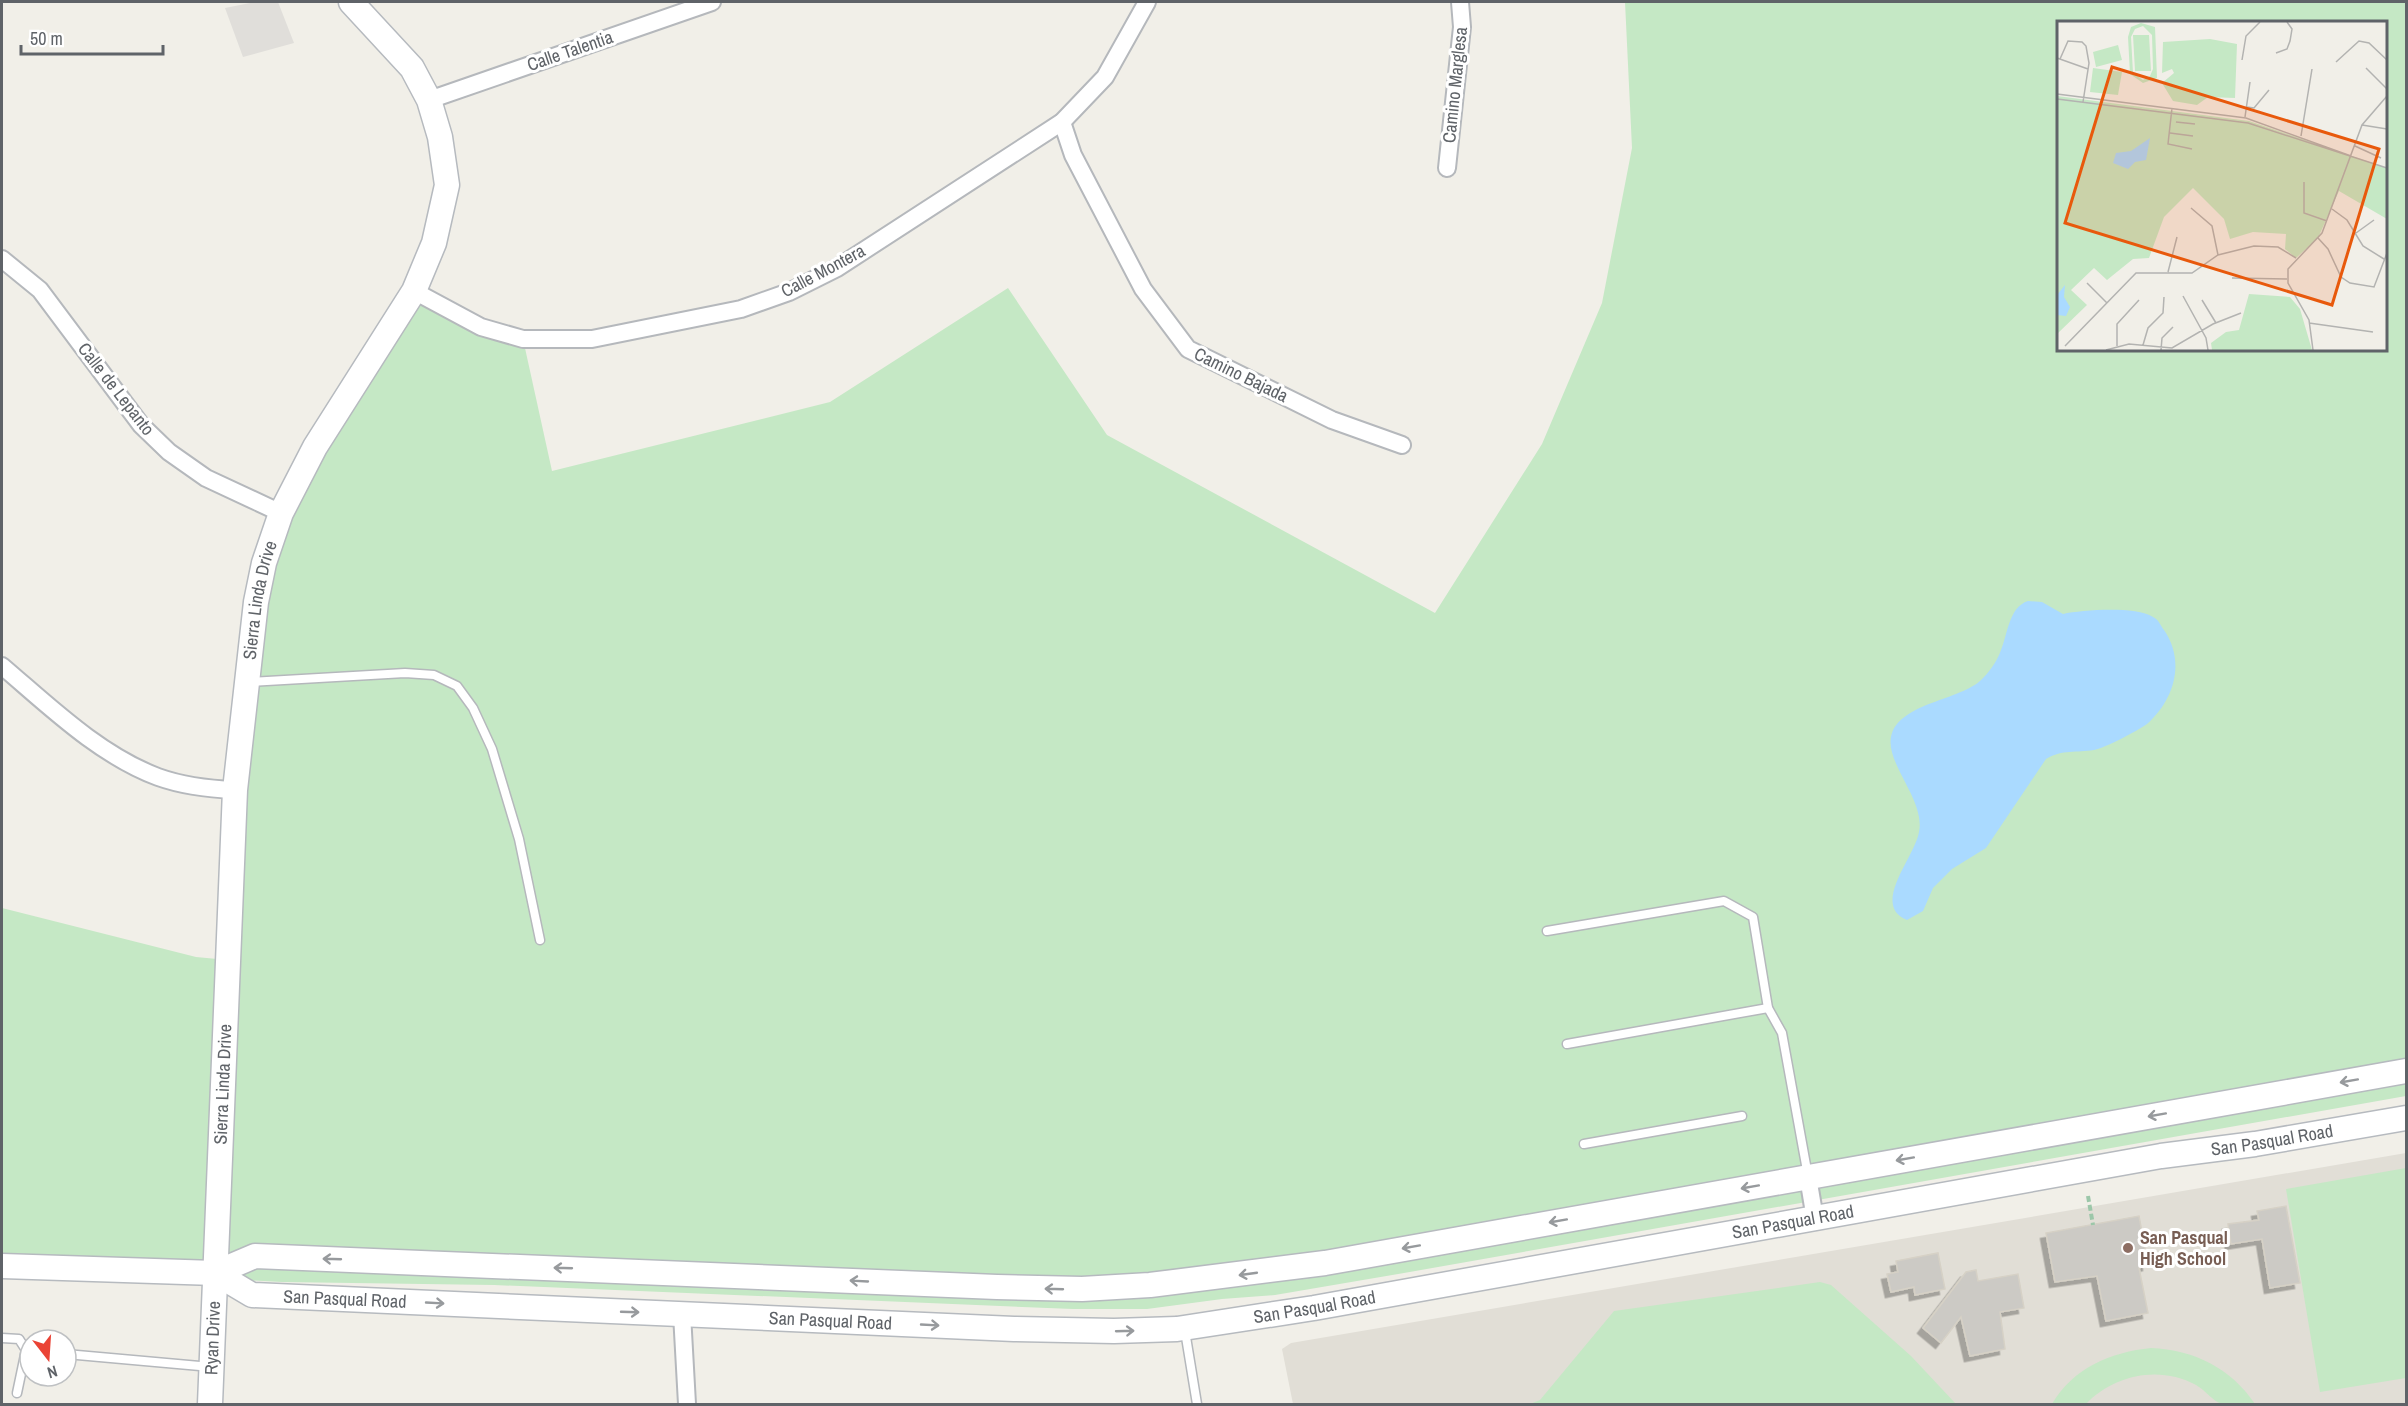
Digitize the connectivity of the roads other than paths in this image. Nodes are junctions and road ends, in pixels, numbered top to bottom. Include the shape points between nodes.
1 (351, 2) edge
2 (712, 2) edge
3 (1147, 2) edge
4 (1460, 2) edge
5 (429, 100) junction
6 (1062, 123) junction
7 (1446, 168) dead end
8 (2, 259) edge
9 (414, 291) junction
10 (1402, 445) dead end
11 (280, 513) junction
12 (2, 666) edge
13 (248, 682) junction
14 (235, 790) junction
15 (1547, 931) dead end
16 (540, 940) dead end
17 (1768, 1008) junction
18 (1567, 1044) dead end
19 (2406, 1071) edge
20 (1742, 1116) dead end
21 (2406, 1118) edge
22 (1584, 1144) dead end
23 (1808, 1177) junction
24 (1815, 1219) junction
25 (2, 1266) edge
26 (215, 1273) junction
27 (682, 1314) junction
28 (1185, 1328) junction
29 (2, 1338) edge
30 (18, 1339) edge
31 (78, 1355) edge
32 (211, 1367) junction
33 (18, 1388) edge
34 (17, 1393) dead end
35 (210, 1404) edge
36 (687, 1404) edge
37 (1197, 1404) edge

1 - 5 main road, Sierra Linda Drive via 412,68
2 - 5 street, Calle Talentia
3 - 6 street, Calle Montera via 1105,77
4 - 7 street, Camino Marglesa via 1462,27
5 - 9 main road, Sierra Linda Drive via 440,137 447,185 434,243
6 - 9 street, Calle Montera via 837,268 789,292 741,309 592,339 524,339 481,327
6 - 10 street, Camino Bajada via 1072,154 1143,289 1188,349 1332,420
8 - 11 street, Calle de Lepanto via 40,290 141,425 169,452 206,478
9 - 11 main road, Sierra Linda Drive via 315,447
11 - 13 main road, Sierra Linda Drive via 260,583
12 - 14 street via 87,738 158,777 199,788
13 - 14 main road, Sierra Linda Drive
13 - 16 lane via 405,673 434,675 457,686 473,708 492,749 519,838
14 - 26 main road, Sierra Linda Drive
15 - 17 lane via 1724,901 1752,917
17 - 18 lane
17 - 23 lane via 1782,1033
19 -> 23 main road, San Pasqual Road
20 - 22 lane
21 - 24 main road, San Pasqual Road via 2161,1156
23 - 24 street
23 -> 26 main road, San Pasqual Road via 1315,1264 1138,1286 997,1287 255,1256
24 - 28 main road, San Pasqual Road
25 - 26 main road, San Pasqual Road
26 -> 27 main road, San Pasqual Road via 252,1295
26 - 32 main road, Ryan Drive
27 -> 28 main road, San Pasqual Road via 1014,1329
27 - 36 street
28 - 37 lane
29 - 30 lane
31 - 32 lane
32 - 35 main road, Ryan Drive
33 - 34 lane

